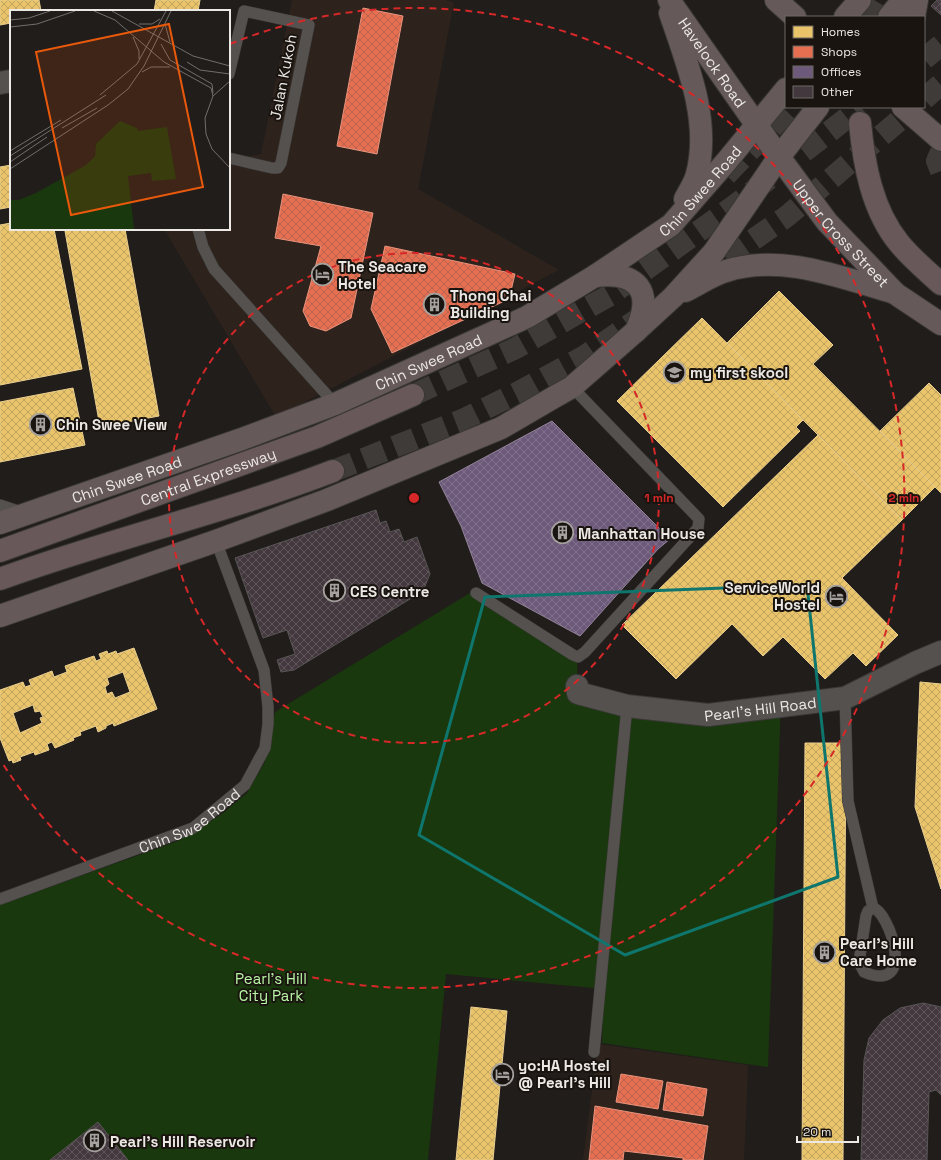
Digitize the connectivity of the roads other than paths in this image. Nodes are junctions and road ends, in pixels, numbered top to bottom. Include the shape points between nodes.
1 (665, 0) edge
2 (669, 0) edge
3 (776, 0) edge
4 (860, 0) edge
5 (903, 0) edge
6 (917, 0) edge
7 (794, 16) edge
8 (846, 16) edge
9 (890, 16) edge
10 (914, 16) edge
11 (230, 70) edge
12 (10, 81) edge
13 (0, 83) edge
14 (785, 90) edge
15 (817, 108) edge
16 (905, 108) edge
17 (920, 114) edge
18 (860, 123) dead end
19 (756, 125) junction
20 (941, 140) edge
21 (230, 158) edge
22 (779, 158) junction
23 (671, 225) junction
24 (198, 230) edge
25 (595, 276) junction
26 (941, 284) edge
27 (896, 294) junction
28 (673, 297) junction
29 (941, 324) edge
30 (636, 331) junction
31 (572, 387) junction
32 (413, 395) tunnel mouth
33 (335, 404) junction
34 (333, 471) tunnel mouth
35 (0, 504) edge
36 (26, 514) junction
37 (0, 522) edge
38 (216, 541) junction
39 (0, 551) edge
40 (0, 579) edge
41 (476, 593) dead end
42 (0, 616) edge
43 (941, 652) edge
44 (577, 686) dead end
45 (845, 698) junction
46 (627, 706) junction
47 (0, 898) edge
48 (873, 908) junction
49 (594, 1052) dead end

1 - 23 main road via 689,69 702,138 697,176
2 - 19 main road, Havelock Road
3 - 7 main road
4 - 8 main road
5 - 9 main road
6 - 10 main road
11 - 21 lane, Jalan Kukoh via 244,11 309,25 281,163 278,168 272,168
12 - 13 street
14 - 19 main road, Chin Swee Road
15 - 22 main road
16 - 17 main road
17 - 20 main road
18 - 26 highway via 863,152 879,212 899,244
19 - 22 main road, Upper Cross Street
19 - 23 main road, Chin Swee Road
22 - 27 main road, Upper Cross Street via 827,222
22 - 28 main road via 714,252
23 - 25 main road, Chin Swee Road
24 - 33 lane via 203,248 214,269
25 - 30 main road via 609,274 622,276 634,282 642,293 645,306
25 - 33 main road, Chin Swee Road via 527,317
27 - 28 main road via 792,266 757,265 726,271
27 - 29 main road, Upper Cross Street
28 - 30 main road
30 - 31 main road
31 - 38 main road via 494,431 327,500
31 - 41 lane via 698,519 698,528 578,657
32 - 39 highway, Central Expressway via 317,437
33 - 36 main road, Chin Swee Road
34 - 40 highway, Central Expressway via 284,490 52,560
35 - 36 lane
36 - 37 main road, Chin Swee Road
38 - 42 main road
38 - 47 lane, Chin Swee Road via 261,664 265,685 268,724 265,748 245,785 193,828
43 - 45 street, Pearl's Hill Road
44 - 46 street, Pearl's Hill Road via 578,693
45 - 46 street, Pearl's Hill Road via 708,715
45 - 48 lane via 848,801
46 - 49 lane
48 - 48 lane via 882,913 896,951 896,964 893,970 877,976 864,972 859,962 866,916 868,910

